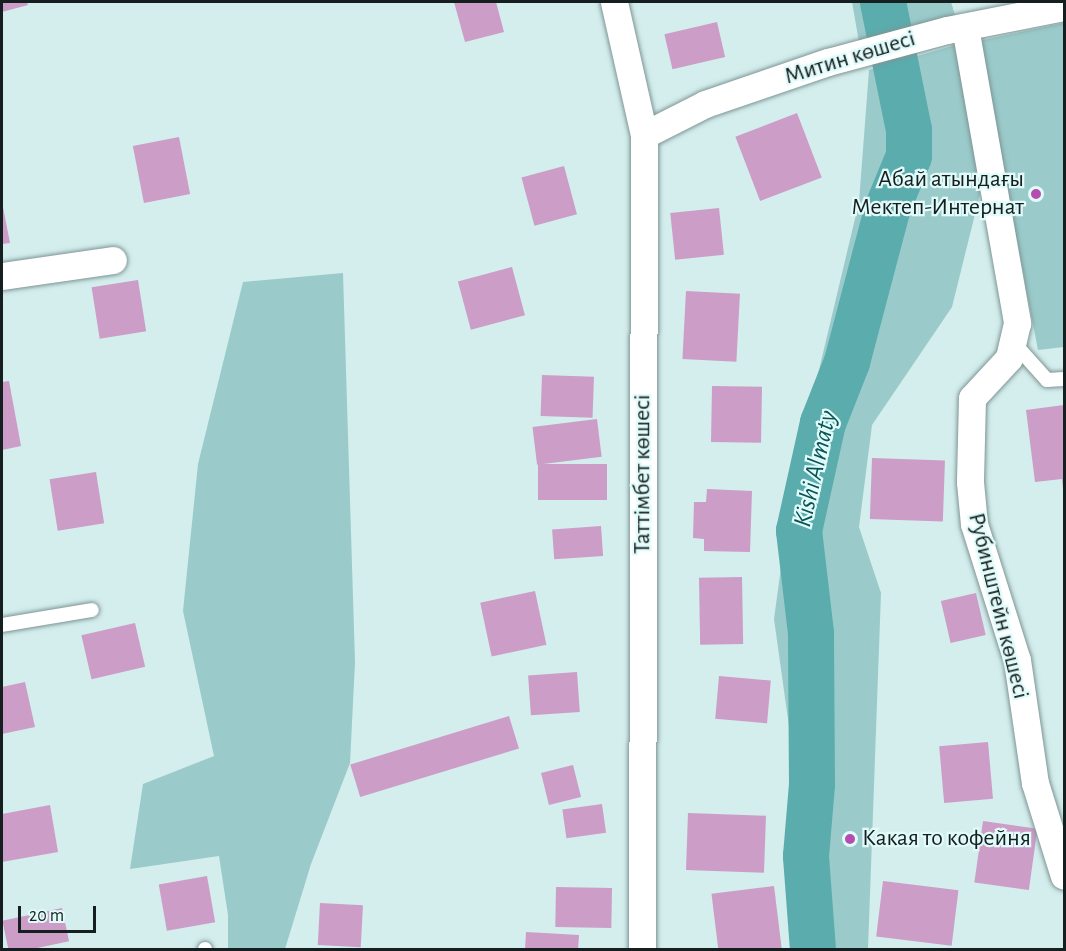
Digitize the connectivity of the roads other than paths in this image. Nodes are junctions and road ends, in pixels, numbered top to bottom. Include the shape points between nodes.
1 (614, 2) edge
2 (1065, 7) edge
3 (965, 27) junction
4 (644, 135) junction
5 (113, 260) dead end
6 (2, 276) edge
7 (1013, 342) junction
8 (1065, 379) edge
9 (92, 610) dead end
10 (2, 625) edge
11 (1065, 876) edge
12 (642, 950) edge

1 - 4 street, Таттімбет көшесі
2 - 3 street, Митин көшесі
3 - 4 street, Митин көшесі via 828,62 705,104
3 - 7 street, Рубинштейн көшесі via 1013,294 1017,323
4 - 12 street, Таттімбет көшесі
5 - 6 street
7 - 8 lane via 1047,380
7 - 11 street, Рубинштейн көшесі via 1009,358 972,398 970,482 974,524 1017,660 1035,783
9 - 10 lane

